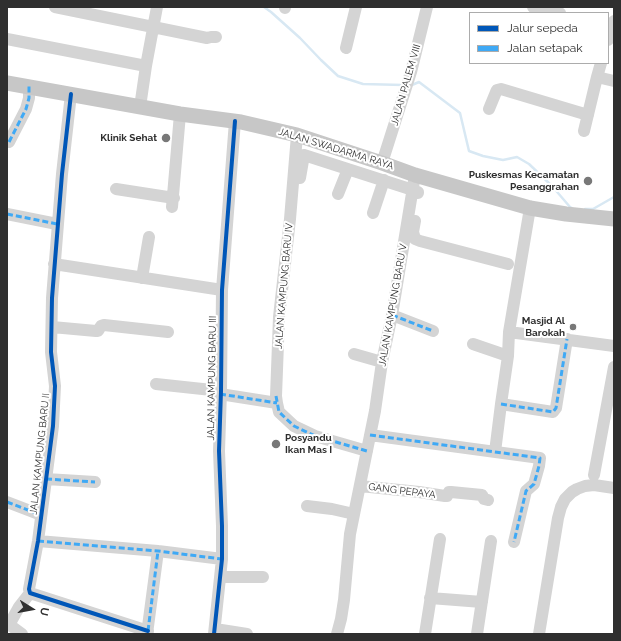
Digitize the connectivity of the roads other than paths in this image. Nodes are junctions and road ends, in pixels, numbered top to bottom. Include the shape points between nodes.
1 (59, 7) edge
2 (157, 7) edge
3 (356, 7) edge
4 (428, 7) edge
5 (533, 7) edge
6 (556, 12) edge
7 (612, 23) edge
8 (153, 26) junction
9 (609, 36) edge
10 (216, 37) dead end
11 (7, 39) edge
12 (346, 48) dead end
13 (601, 64) edge
14 (146, 66) junction
15 (597, 77) junction
16 (614, 81) edge
17 (7, 83) edge
18 (29, 86) junction
19 (71, 94) junction
20 (140, 107) junction
21 (489, 109) dead end
22 (180, 114) junction
23 (588, 115) junction
24 (235, 121) junction
25 (584, 131) dead end
26 (297, 135) junction
27 (9, 142) dead end
28 (382, 163) junction
29 (348, 169) junction
30 (300, 180) dead end
31 (384, 180) junction
32 (414, 182) junction
33 (116, 189) dead end
34 (338, 194) dead end
35 (530, 208) junction
36 (373, 213) dead end
37 (7, 214) edge
38 (614, 219) edge
39 (57, 224) junction
40 (149, 236) dead end
41 (54, 264) junction
42 (508, 264) dead end
43 (142, 278) junction
44 (222, 290) junction
45 (392, 315) junction
46 (52, 327) junction
47 (433, 331) dead end
48 (168, 332) dead end
49 (509, 332) junction
50 (567, 339) junction
51 (473, 344) dead end
52 (614, 346) edge
53 (354, 354) dead end
54 (508, 356) junction
55 (382, 362) junction
56 (614, 367) edge
57 (156, 384) dead end
58 (220, 393) junction
59 (277, 403) junction
60 (501, 404) junction
61 (370, 435) junction
62 (367, 451) junction
63 (495, 452) junction
64 (594, 475) dead end
65 (46, 479) junction
66 (95, 482) dead end
67 (360, 486) junction
68 (614, 488) edge
69 (488, 500) dead end
70 (7, 502) edge
71 (307, 506) dead end
72 (354, 514) junction
73 (41, 515) junction
74 (440, 539) dead end
75 (38, 541) junction
76 (491, 541) dead end
77 (514, 542) dead end
78 (158, 551) junction
79 (222, 559) junction
80 (220, 577) junction
81 (263, 577) dead end
82 (30, 593) junction
83 (430, 598) junction
84 (482, 602) junction
85 (8, 624) edge
86 (214, 631) edge
87 (148, 633) edge
88 (22, 634) edge
89 (247, 634) edge
90 (337, 634) edge
91 (425, 634) edge
92 (478, 634) edge
93 (539, 634) edge

1 - 8 street
2 - 8 street
3 - 12 street
4 - 28 street, JALAN PALEM VIII
5 - 6 street
7 - 9 street
8 - 10 street via 206,38
8 - 14 street
11 - 14 street
13 - 15 street
14 - 20 street
15 - 16 street
15 - 23 street
17 - 18 main road, JALAN SWADARMA RAYA
18 - 19 main road, JALAN SWADARMA RAYA
18 - 27 street via 26,109
19 - 20 main road, JALAN SWADARMA RAYA
19 - 39 street, JALAN KAMPUNG BARU II
20 - 22 main road, JALAN SWADARMA RAYA
21 - 23 street via 497,90 501,90
22 - 24 main road, JALAN SWADARMA RAYA
22 - 33 street via 173,202
23 - 25 street
24 - 26 main road, JALAN SWADARMA RAYA
24 - 44 street, JALAN KAMPUNG BARU III
26 - 28 main road, JALAN SWADARMA RAYA
26 - 59 street, JALAN KAMPUNG BARU IV via 279,317
28 - 32 main road, JALAN SWADARMA RAYA
29 - 30 street via 304,155
29 - 31 street
29 - 34 street
31 - 32 street
31 - 36 street
32 - 35 main road, JALAN SWADARMA RAYA
32 - 42 street via 418,192 413,232 415,239
32 - 45 street, JALAN KAMPUNG BARU V
35 - 38 main road, JALAN SWADARMA RAYA
35 - 49 street
37 - 39 street
39 - 41 street, JALAN KAMPUNG BARU II
40 - 43 street
41 - 43 street
41 - 46 street, JALAN KAMPUNG BARU II
43 - 44 street
44 - 58 street, JALAN KAMPUNG BARU III
45 - 47 street
45 - 55 street, JALAN KAMPUNG BARU V
46 - 48 street via 98,331 104,325
46 - 65 street, JALAN KAMPUNG BARU II via 51,352 55,386
49 - 50 street
49 - 54 street
50 - 52 street
50 - 60 street via 556,408 553,412
51 - 54 street
53 - 55 street
54 - 60 street
55 - 61 street, JALAN KAMPUNG BARU V
56 - 64 street
57 - 58 street
58 - 59 street
58 - 79 street, JALAN KAMPUNG BARU III
59 - 62 street, JALAN KAMPUNG BARU IV via 279,412 294,426 315,436
60 - 63 street
61 - 62 street, JALAN KAMPUNG BARU V
61 - 63 street
62 - 67 street, JALAN KAMPUNG BARU V
63 - 77 street via 540,459 534,484 526,491
65 - 66 street
65 - 73 street, JALAN KAMPUNG BARU II
67 - 69 street, GANG PEPAYA via 446,496 449,492 481,495
67 - 72 street, JALAN KAMPUNG BARU V
68 - 93 street via 585,486 572,492 560,507
70 - 73 street
71 - 72 street
72 - 90 street, JALAN KAMPUNG BARU V via 348,546 344,600
73 - 75 street, JALAN KAMPUNG BARU II
74 - 83 street
75 - 78 street
75 - 82 street, JALAN KAMPUNG BARU II
76 - 84 street
78 - 79 street
78 - 87 street
79 - 80 street, JALAN KAMPUNG BARU III
80 - 81 street
80 - 86 street, JALAN KAMPUNG BARU III
82 - 85 street
82 - 87 street
83 - 84 street
83 - 91 street
84 - 92 street
85 - 88 street
86 - 89 street

